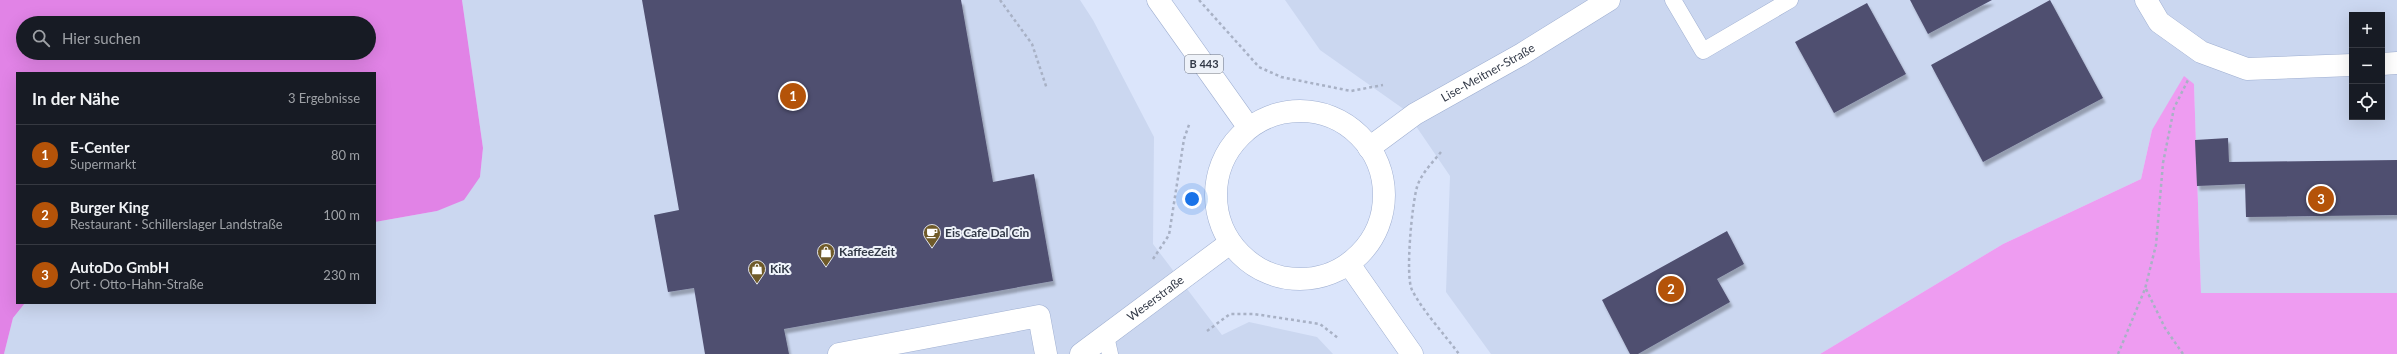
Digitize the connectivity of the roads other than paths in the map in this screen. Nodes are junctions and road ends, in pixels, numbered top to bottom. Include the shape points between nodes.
1 (1158, 0) edge
2 (1609, 0) edge
3 (1673, 0) edge
4 (1790, 0) edge
5 (2146, 0) edge
6 (2385, 64) edge
7 (2397, 64) edge
8 (2349, 65) edge
9 (1249, 128) junction
10 (1369, 148) junction
11 (1230, 243) junction
12 (1350, 264) junction
13 (1108, 345) edge
14 (839, 354) edge
15 (1046, 354) edge
16 (1082, 354) edge
17 (1412, 354) edge

1 - 9 street, B 443
2 - 10 street, Lise-Meitner-Straße via 1522,54 1415,114
3 - 4 lane via 1703,51
5 - 8 street via 2159,22 2201,52 2247,69
6 - 7 street
9 - 10 street via 1264,119 1285,112 1308,111 1330,116 1350,127
9 - 11 street via 1228,150 1218,172 1215,197 1219,221
10 - 12 street via 1378,162 1384,184 1384,207 1378,229 1366,248
11 - 12 street via 1248,263 1272,275 1299,280 1325,276
11 - 13 street, Weserstraße
12 - 17 street
13 - 16 street, Weserstraße
14 - 15 street via 1039,316

